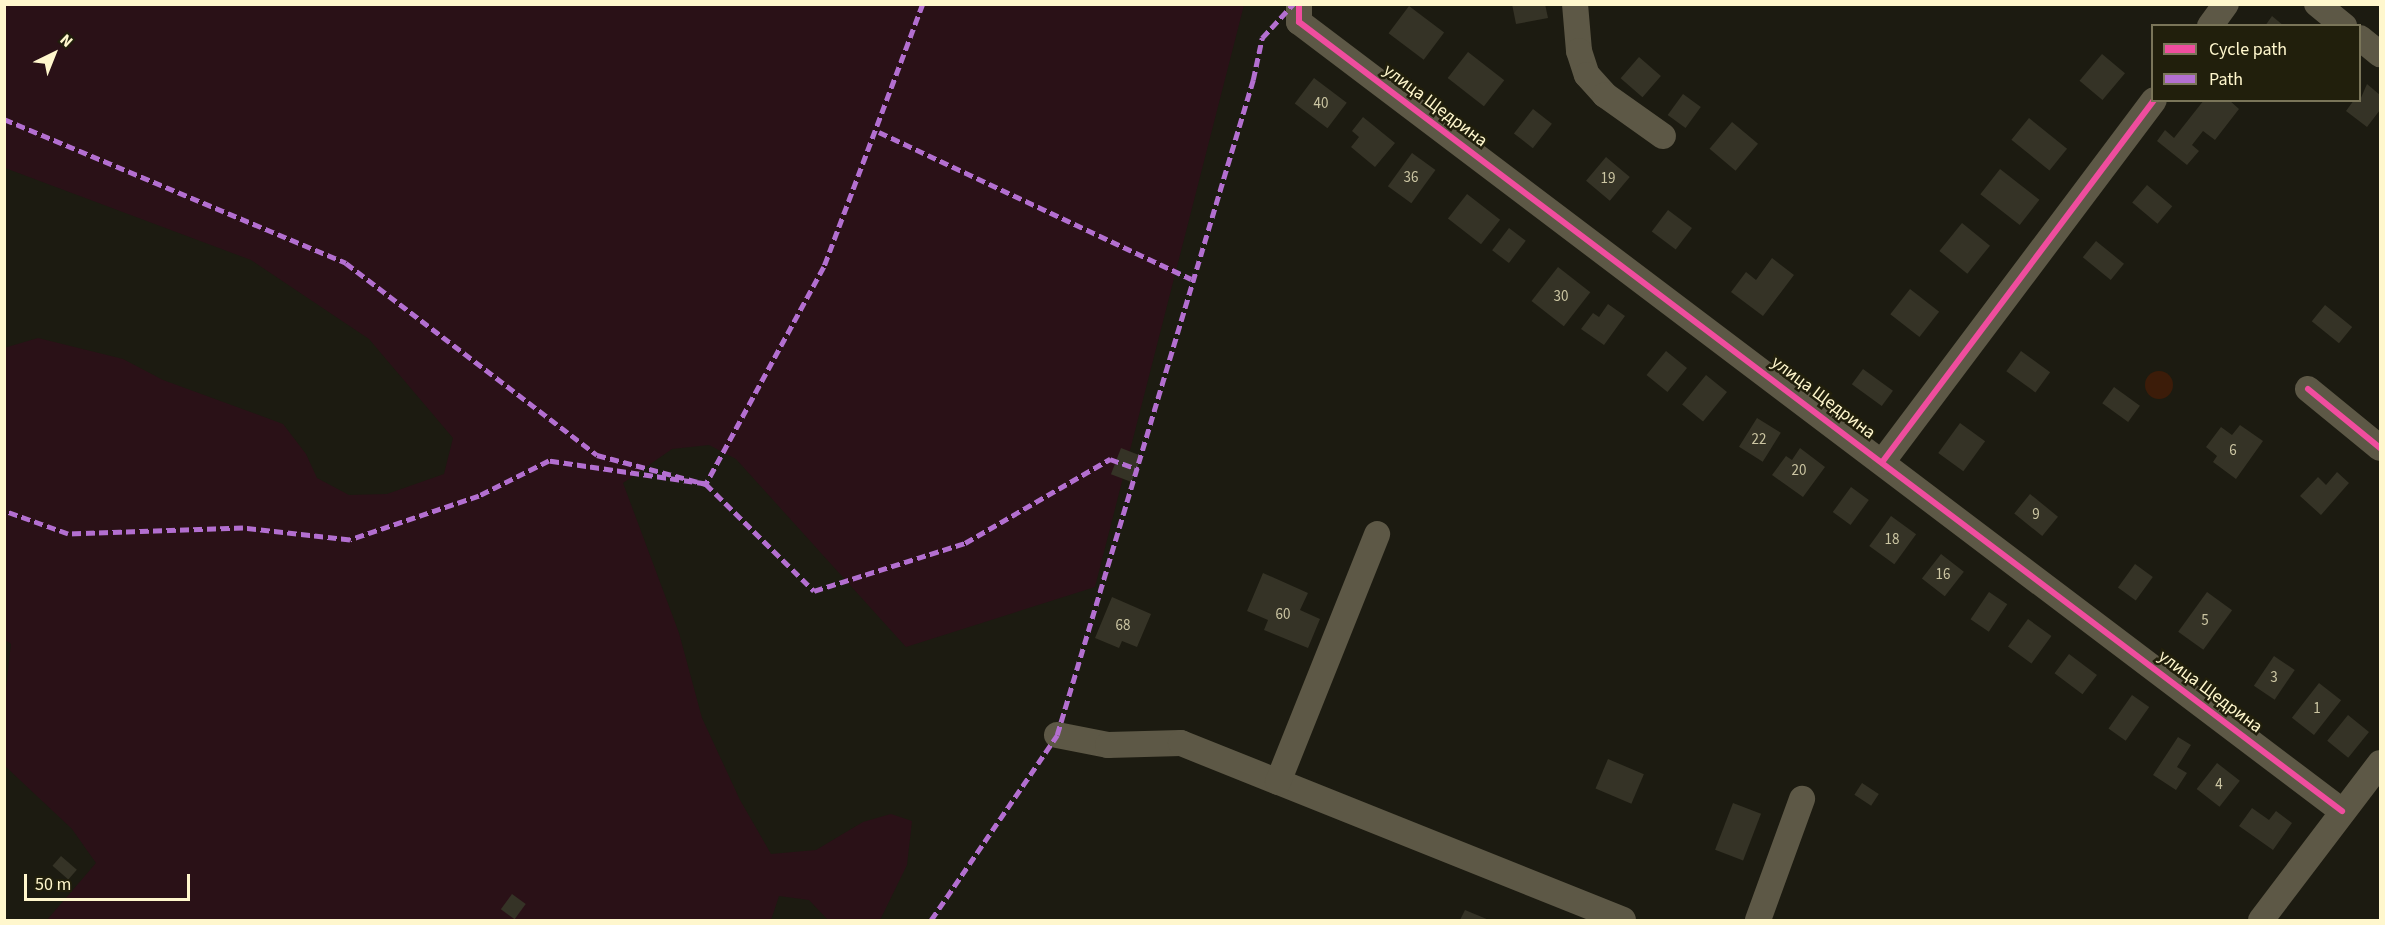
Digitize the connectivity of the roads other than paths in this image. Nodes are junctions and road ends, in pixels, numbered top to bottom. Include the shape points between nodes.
1 (1299, 4) edge
2 (1575, 4) edge
3 (2226, 4) edge
4 (2317, 4) edge
5 (2211, 24) edge
6 (2342, 24) edge
7 (2361, 39) edge
8 (2380, 54) edge
9 (2152, 102) edge
10 (1663, 136) dead end
11 (2308, 389) dead end
12 (2380, 448) edge
13 (1883, 461) junction
14 (1377, 534) dead end
15 (1057, 735) dead end
16 (2380, 763) edge
17 (1278, 782) junction
18 (1802, 799) dead end
19 (2342, 811) junction
20 (1623, 921) edge
21 (1758, 921) edge
22 (2261, 921) edge

1 - 13 street, улица Щедрина via 1299,22
2 - 10 street via 1579,51 1587,75 1605,95
3 - 5 street
4 - 6 street
7 - 8 street
9 - 13 street
11 - 12 street
13 - 19 street, улица Щедрина
14 - 17 street
15 - 17 street via 1108,745 1181,743
16 - 19 street
17 - 20 street
18 - 21 street
19 - 22 street

